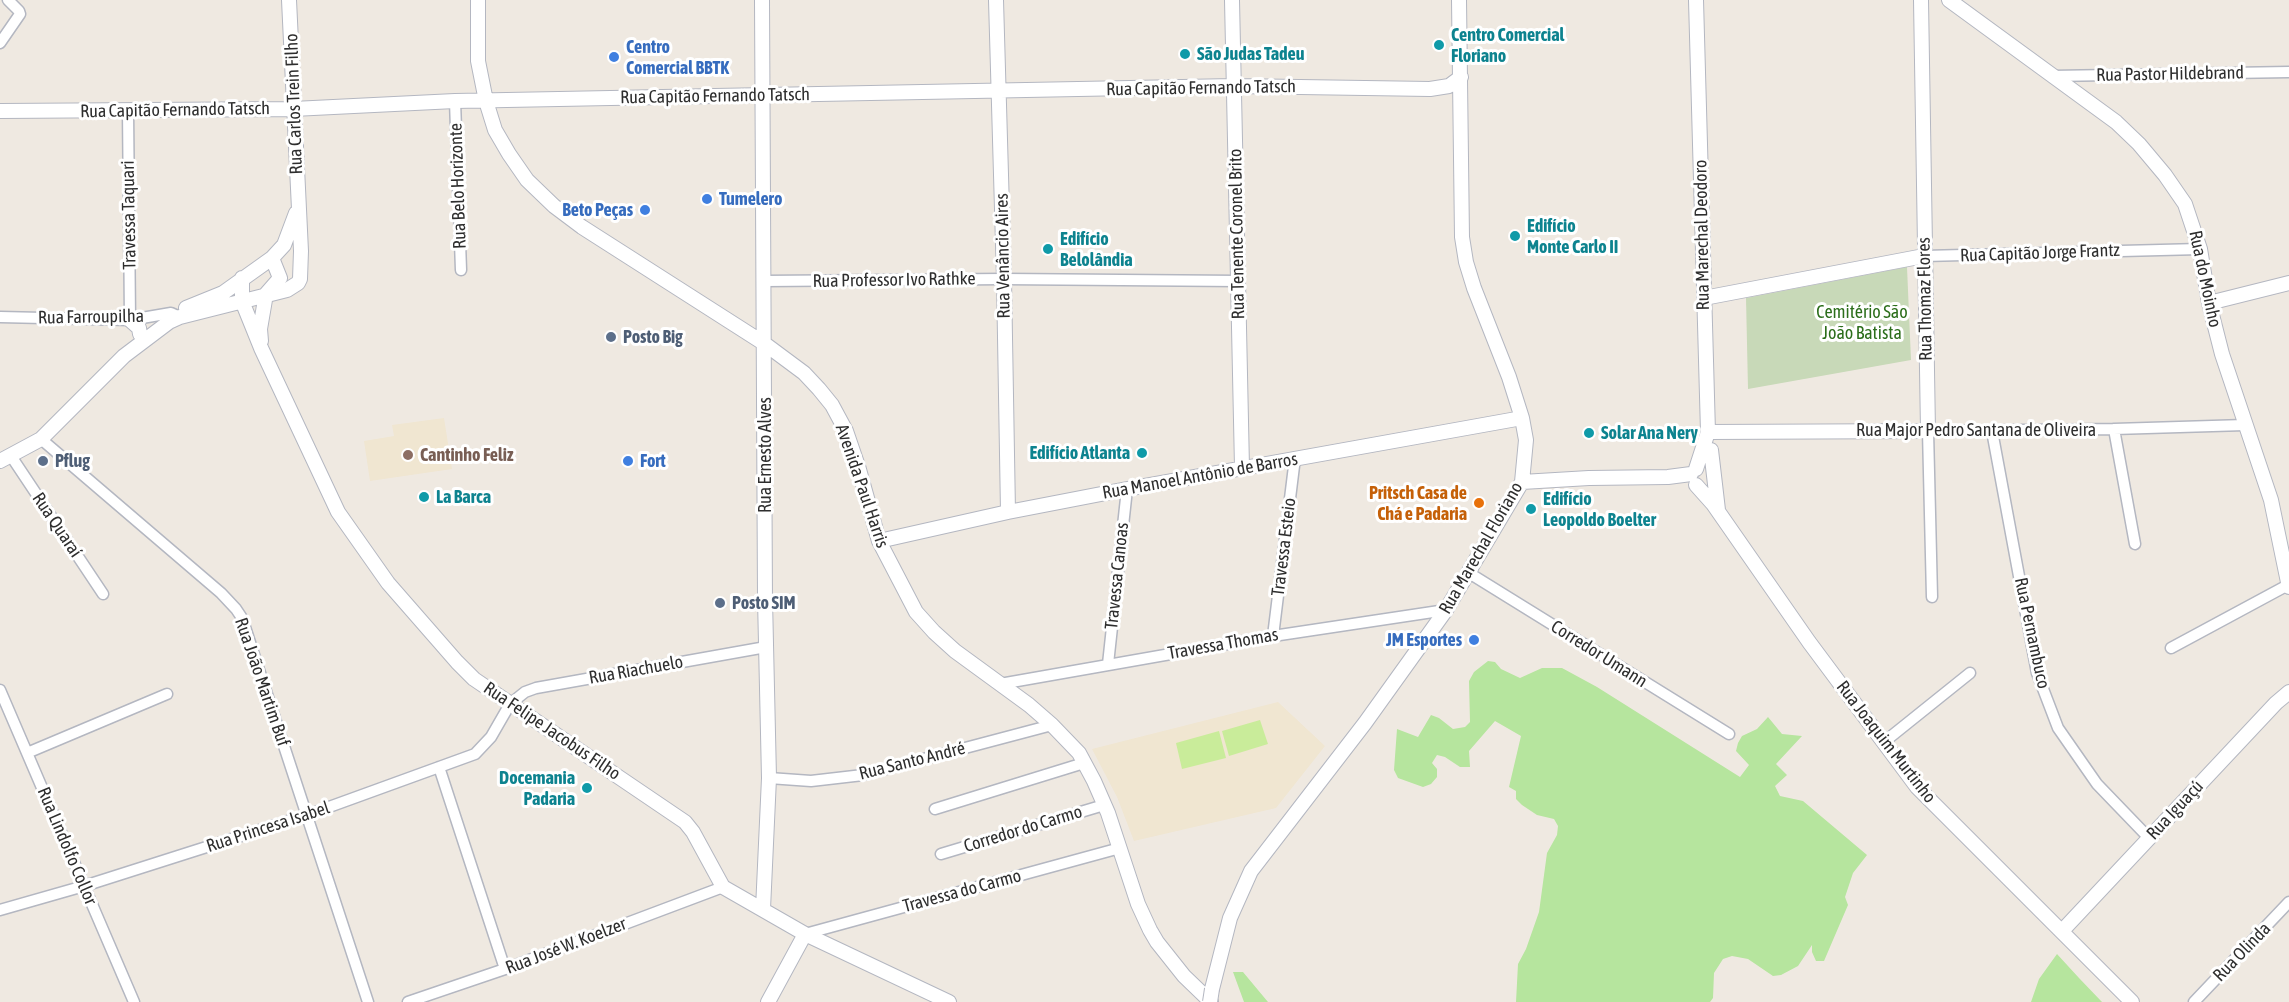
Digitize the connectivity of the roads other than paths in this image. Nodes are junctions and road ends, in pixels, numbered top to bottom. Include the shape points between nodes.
1 (8, 0) edge
2 (290, 0) edge
3 (478, 0) edge
4 (762, 0) edge
5 (996, 0) edge
6 (1232, 0) edge
7 (1459, 0) edge
8 (1696, 0) edge
9 (1921, 0) edge
10 (1948, 0) edge
11 (0, 43) edge
12 (2289, 72) edge
13 (2052, 76) junction
14 (1461, 77) junction
15 (1234, 86) junction
16 (1430, 89) junction
17 (998, 91) junction
18 (764, 95) junction
19 (455, 101) junction
20 (486, 101) junction
21 (1461, 103) junction
22 (293, 108) junction
23 (128, 110) junction
24 (0, 111) edge
25 (298, 208) junction
26 (2200, 249) junction
27 (1924, 256) junction
28 (272, 258) junction
29 (461, 270) dead end
30 (242, 278) junction
31 (1004, 279) junction
32 (764, 281) junction
33 (1239, 281) junction
34 (2289, 283) edge
35 (266, 294) junction
36 (1704, 298) junction
37 (242, 301) junction
38 (2209, 303) junction
39 (176, 315) junction
40 (0, 317) edge
41 (130, 320) junction
42 (140, 334) junction
43 (765, 344) junction
44 (261, 348) junction
45 (124, 356) junction
46 (1522, 418) junction
47 (2245, 425) junction
48 (2114, 429) junction
49 (1928, 431) junction
50 (1992, 431) junction
51 (1707, 432) junction
52 (1724, 432) junction
53 (41, 439) junction
54 (1711, 450) junction
55 (1295, 458) junction
56 (5, 459) edge
57 (1242, 468) junction
58 (1699, 477) junction
59 (1522, 482) junction
60 (1127, 489) junction
61 (1715, 507) junction
62 (1008, 512) junction
63 (879, 541) junction
64 (2135, 544) dead end
65 (2285, 555) edge
66 (1469, 573) junction
67 (2289, 586) edge
68 (103, 594) dead end
69 (1932, 597) dead end
70 (1446, 610) junction
71 (1273, 636) junction
72 (766, 647) junction
73 (2171, 648) dead end
74 (1108, 664) junction
75 (1970, 673) dead end
76 (1000, 684) junction
77 (0, 690) edge
78 (2289, 692) edge
79 (167, 694) dead end
80 (510, 704) junction
81 (1052, 726) junction
82 (1729, 734) dead end
83 (1884, 742) junction
84 (27, 753) junction
85 (1084, 763) junction
86 (439, 767) junction
87 (769, 778) junction
88 (1104, 805) junction
89 (935, 808) dead end
90 (307, 815) junction
91 (2149, 838) junction
92 (1120, 848) junction
93 (941, 854) dead end
94 (84, 886) junction
95 (723, 886) junction
96 (2289, 902) edge
97 (763, 909) junction
98 (0, 910) edge
99 (2062, 931) junction
100 (804, 934) junction
101 (505, 969) junction
102 (134, 1002) edge
103 (368, 1002) edge
104 (408, 1002) edge
105 (768, 1002) edge
106 (950, 1002) edge
107 (1210, 1002) edge
108 (2132, 1002) edge
109 (2194, 1002) edge

1 - 11 street via 20,14
2 - 22 main road, Rua Carlos Trein Filho
3 - 20 main road, Avenida Paul Harris via 478,61
4 - 18 main road, Rua Ernesto Alves
5 - 17 main road, Rua Venâncio Aires
6 - 15 main road, Rua Tenente Coronel Brito
7 - 14 main road, Rua Marechal Floriano
8 - 36 main road, Rua Marechal Deodoro
9 - 27 main road, Rua Thomaz Flores
10 - 13 main road, Rua do Moinho
12 - 13 street, Rua Pastor Hildebrand
13 - 26 main road, Rua do Moinho via 2091,102 2139,144 2185,204
14 - 16 main road, Rua Capitão Fernando Tatsch via 1449,86
14 - 21 main road, Rua Marechal Floriano
15 - 16 main road, Rua Capitão Fernando Tatsch
15 - 17 main road, Rua Capitão Fernando Tatsch
15 - 33 main road, Rua Tenente Coronel Brito
16 - 21 main road, Rua Capitão Fernando Tatsch via 1455,94
17 - 18 main road, Rua Capitão Fernando Tatsch
17 - 31 main road, Rua Venâncio Aires
18 - 20 main road, Rua Capitão Fernando Tatsch
18 - 32 main road, Rua Ernesto Alves
19 - 20 main road, Rua Capitão Fernando Tatsch
19 - 22 main road, Rua Capitão Fernando Tatsch
19 - 29 street, Rua Belo Horizonte
20 - 43 main road, Avenida Paul Harris via 495,130 509,154 527,180 554,206
21 - 46 main road, Rua Marechal Floriano via 1462,237 1466,262
22 - 23 main road, Rua Capitão Fernando Tatsch
22 - 25 main road, Rua Carlos Trein Filho
23 - 24 main road, Rua Capitão Fernando Tatsch
23 - 41 street, Travessa Taquari
25 - 28 main road via 284,245
25 - 35 main road, Rua Carlos Trein Filho via 300,279 295,286
26 - 27 street, Rua Capitão Jorge Frantz
26 - 38 main road, Rua do Moinho
27 - 36 main road, Rua Capitão Jorge Frantz
27 - 49 main road, Rua Thomaz Flores
28 - 30 main road
28 - 35 main road via 280,278
30 - 37 main road
30 - 39 main road via 217,296
31 - 32 street, Rua Professor Ivo Rathke
31 - 33 street, Rua Professor Ivo Rathke
31 - 62 main road, Rua Venâncio Aires
32 - 43 main road, Rua Ernesto Alves
33 - 57 main road, Rua Tenente Coronel Brito
34 - 38 main road
35 - 37 main road
35 - 44 main road
36 - 51 main road, Rua Marechal Deodoro
37 - 39 main road
37 - 44 main road, Rua Felipe Jacobus Filho
38 - 47 main road, Rua do Moinho
39 - 41 street, Rua Farroupilha
39 - 42 main road via 150,325
39 - 45 main road
40 - 41 street, Rua Farroupilha
41 - 42 main road via 140,328
42 - 45 main road
43 - 63 main road, Avenida Paul Harris via 804,373 832,405 853,451
43 - 72 main road, Rua Ernesto Alves
44 - 80 main road, Rua Felipe Jacobus Filho via 338,512 363,549 457,662
45 - 53 main road
46 - 55 main road, Rua Manoel Antônio de Barros
46 - 59 main road, Rua Marechal Floriano via 1526,440
47 - 48 street, Rua Major Pedro Santana de Oliveira
47 - 65 main road, Rua do Moinho
48 - 50 street, Rua Major Pedro Santana de Oliveira
48 - 64 street
49 - 50 street, Rua Major Pedro Santana de Oliveira
49 - 52 main road, Rua Major Pedro Santana de Oliveira
49 - 69 street, Rua Thomaz Flores
50 - 91 street, Rua Pernambuco via 2037,673 2058,728 2097,784
51 - 52 main road, Rua Major Pedro Santana de Oliveira
51 - 58 main road, Rua Marechal Deodoro
52 - 54 main road, Rua Joaquim Murtinho
53 - 56 main road
53 - 90 street, Rua João Martim Buf via 236,609
54 - 58 main road, Rua Joaquim Murtinho
54 - 61 main road, Rua Joaquim Murtinho
55 - 57 main road, Rua Manoel Antônio de Barros
55 - 71 street, Travessa Esteio
56 - 68 street, Rua Quaraí
57 - 60 main road, Rua Manoel Antônio de Barros
58 - 59 main road
58 - 61 main road, Rua Joaquim Murtinho
59 - 66 main road, Rua Marechal Floriano
60 - 62 main road, Rua Manoel Antônio de Barros
60 - 74 street, Travessa Canoas
61 - 83 main road, Rua Joaquim Murtinho
62 - 63 main road, Rua Manoel Antônio de Barros
63 - 76 main road, Avenida Paul Harris via 904,592 925,623
65 - 67 main road, Rua do Moinho
66 - 70 main road, Rua Marechal Floriano
66 - 82 street, Corredor Umann
67 - 73 street
70 - 71 street, Travessa Thomas
70 - 107 main road, Rua Marechal Floriano, bridge via 1251,871 1230,918
71 - 74 street, Travessa Thomas
72 - 80 street, Rua Riachuelo via 536,688
72 - 87 main road, Rua Ernesto Alves
74 - 76 street, Travessa Thomas
75 - 83 street
76 - 81 main road, Avenida Paul Harris
77 - 84 street, Rua Lindolfo Collor
78 - 91 main road, Rua Iguaçú
79 - 84 street
80 - 86 street, Rua Princesa Isabel via 478,752
80 - 95 main road, Rua Felipe Jacobus Filho via 685,822
81 - 85 main road, Avenida Paul Harris
81 - 87 street, Rua Santo André via 863,775 811,781
83 - 99 main road, Rua Joaquim Murtinho via 1917,787
84 - 94 street, Rua Lindolfo Collor
85 - 88 main road, Avenida Paul Harris
85 - 89 street
86 - 90 street, Rua Princesa Isabel
86 - 101 street
87 - 97 main road, Rua Ernesto Alves
88 - 92 main road, Avenida Paul Harris
88 - 93 street, Corredor do Carmo
90 - 94 street, Rua Princesa Isabel
90 - 103 street, Rua João Martim Buf
91 - 99 main road, Rua Iguaçú
92 - 100 street, Travessa do Carmo
92 - 107 main road, Avenida Paul Harris via 1153,936
94 - 98 street, Rua Princesa Isabel
94 - 102 street, Rua Lindolfo Collor
95 - 97 main road
95 - 101 street, Rua José W. Koelzer
96 - 109 street, Rua Olinda
97 - 100 main road
99 - 108 main road, Rua Joaquim Murtinho
100 - 105 main road
100 - 106 main road
101 - 104 street, Rua José W. Koelzer

